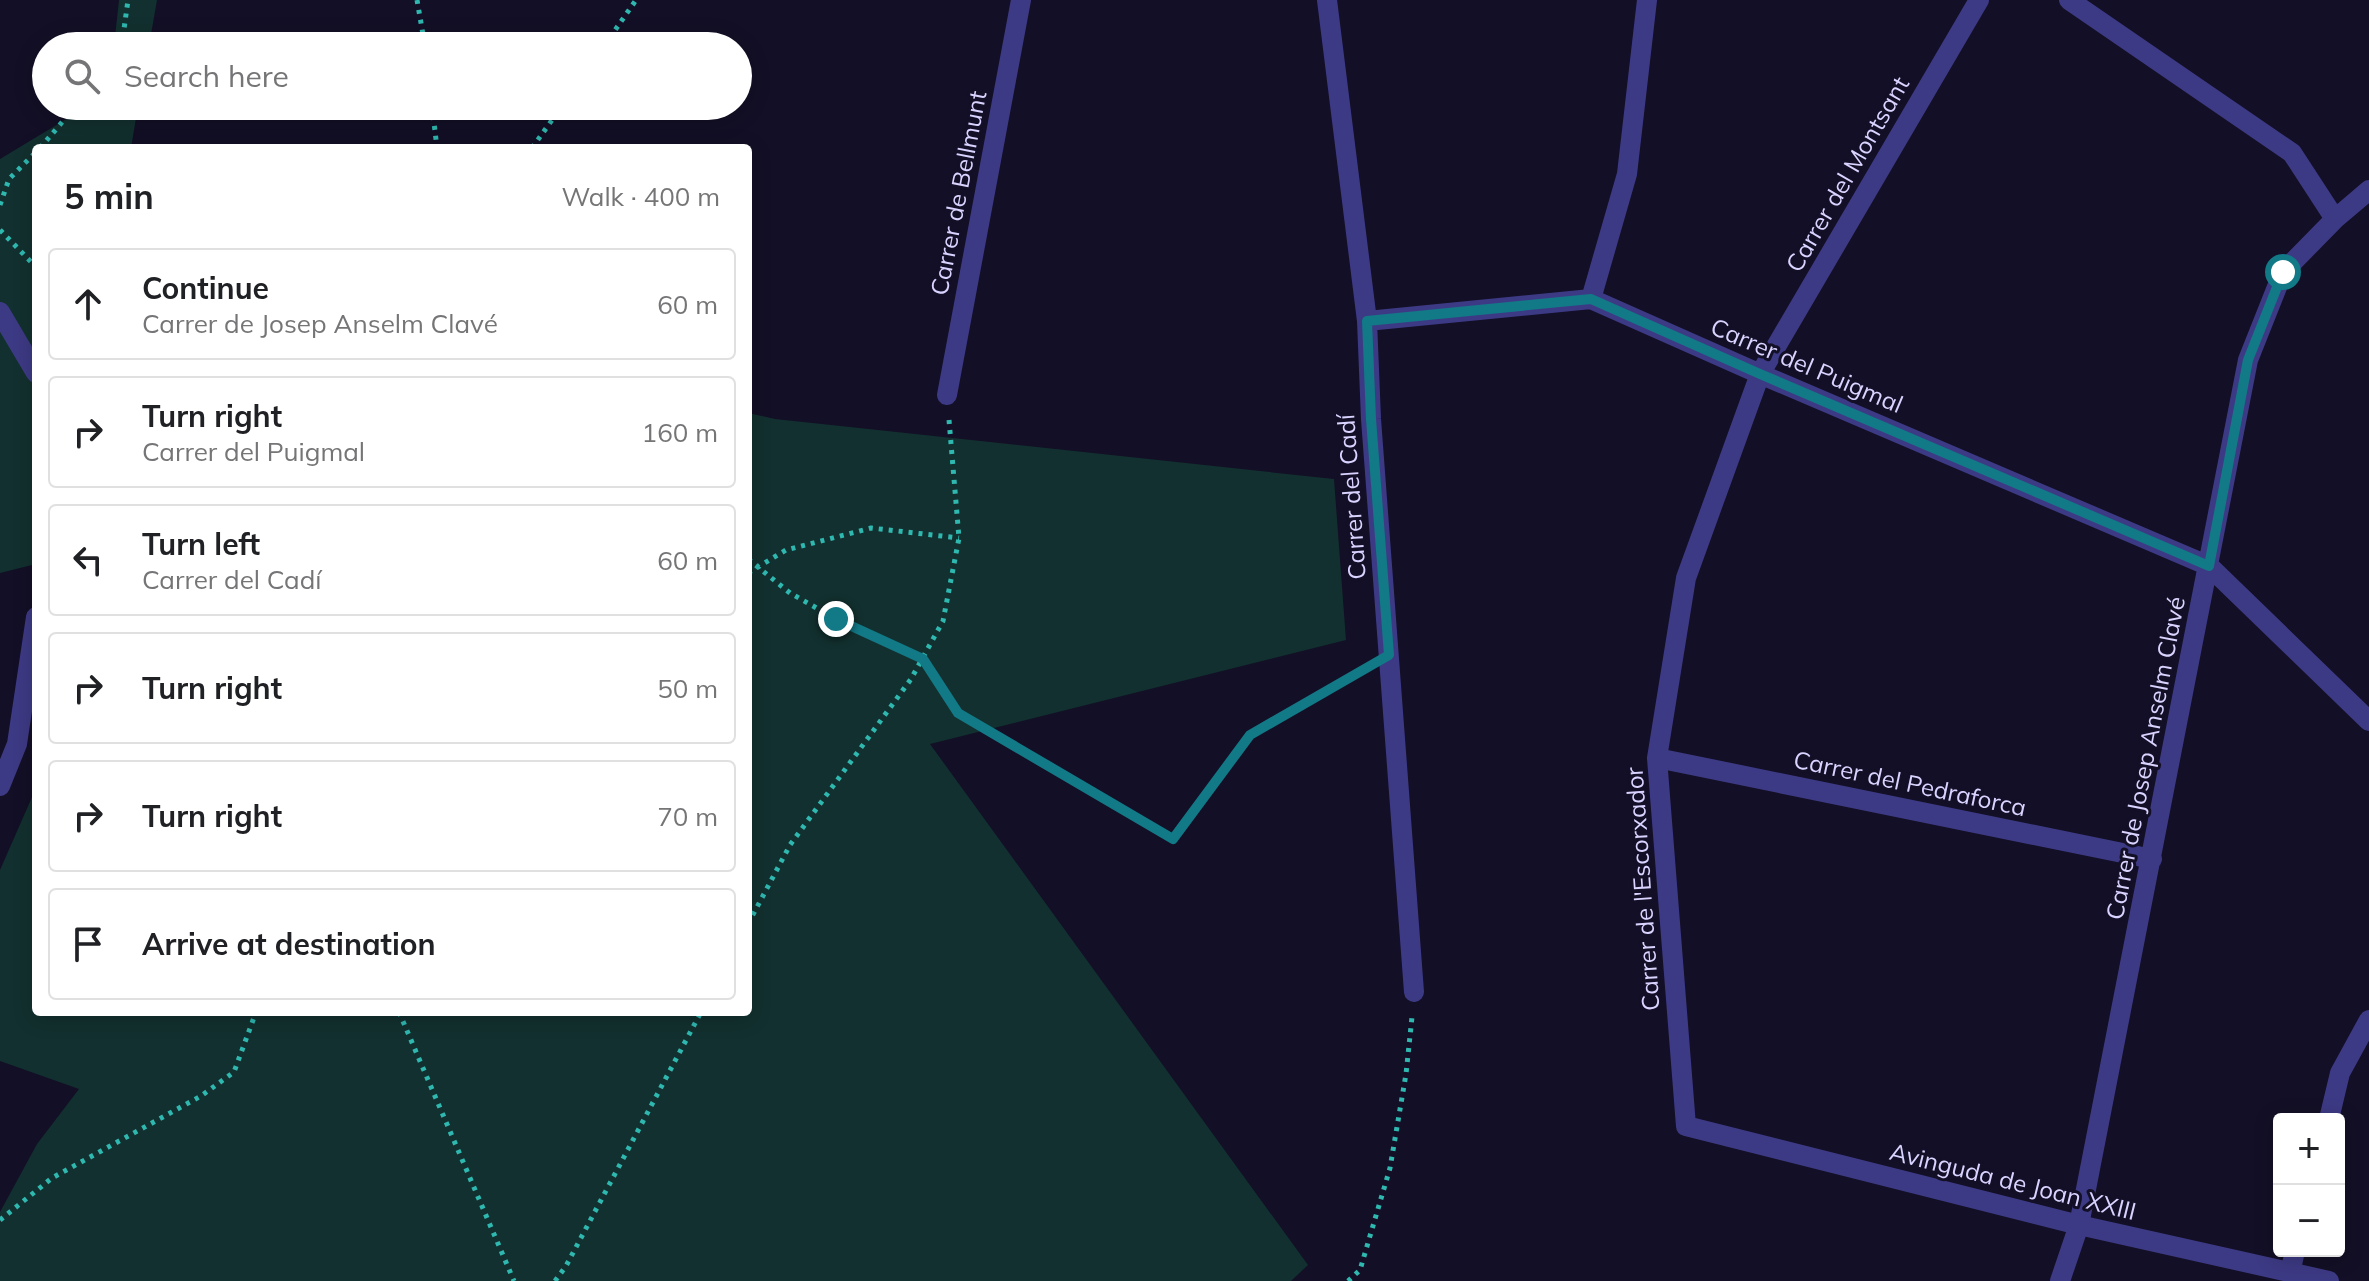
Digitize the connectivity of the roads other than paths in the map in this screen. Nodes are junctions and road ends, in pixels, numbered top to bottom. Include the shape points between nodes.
1 (1021, 0) edge
2 (1327, 0) edge
3 (1647, 0) edge
4 (1979, 0) edge
5 (2069, 0) edge
6 (2369, 190) edge
7 (2335, 219) junction
8 (1591, 299) junction
9 (0, 312) edge
10 (1367, 321) junction
11 (32, 366) edge
12 (1760, 374) junction
13 (947, 395) road end
14 (2209, 566) junction
15 (32, 644) edge
16 (2369, 721) edge
17 (0, 730) edge
18 (17, 744) junction
19 (1657, 758) junction
20 (0, 786) edge
21 (2152, 859) junction
22 (1414, 992) road end
23 (2369, 1020) edge
24 (2330, 1113) edge
25 (1686, 1126) joint
26 (2079, 1225) junction
27 (2294, 1257) edge
28 (2290, 1273) junction
29 (2060, 1281) edge
30 (2329, 1281) edge

1 - 13 street, Carrer de Bellmunt
2 - 10 street, Carrer del Cadí
3 - 8 street via 1627,174
4 - 12 street, Carrer del Montsant
5 - 7 street via 2292,153
6 - 7 street, Carrer de Josep Anselm Clavé
7 - 14 street, Carrer de Josep Anselm Clavé via 2283,272 2248,360
8 - 10 street, Carrer del Puigmal
8 - 12 street, Carrer del Puigmal
9 - 11 street
10 - 22 street, Carrer del Cadí
12 - 14 street, Carrer del Puigmal
12 - 19 street, Carrer de l'Escorxador via 1686,578
14 - 16 street
14 - 21 street, Carrer de Josep Anselm Clavé
15 - 18 street
17 - 18 street
18 - 20 street
19 - 21 street, Carrer del Pedraforca
19 - 25 street, Carrer de l'Escorxador
21 - 26 street, Carrer de Josep Anselm Clavé
23 - 24 street via 2340,1073
25 - 26 street, Avinguda de Joan XXIII
26 - 28 street, Avinguda de Joan XXIII
26 - 29 street, Carrer de Josep Anselm Clavé
27 - 28 street
28 - 30 street, Avinguda de Joan XXIII

